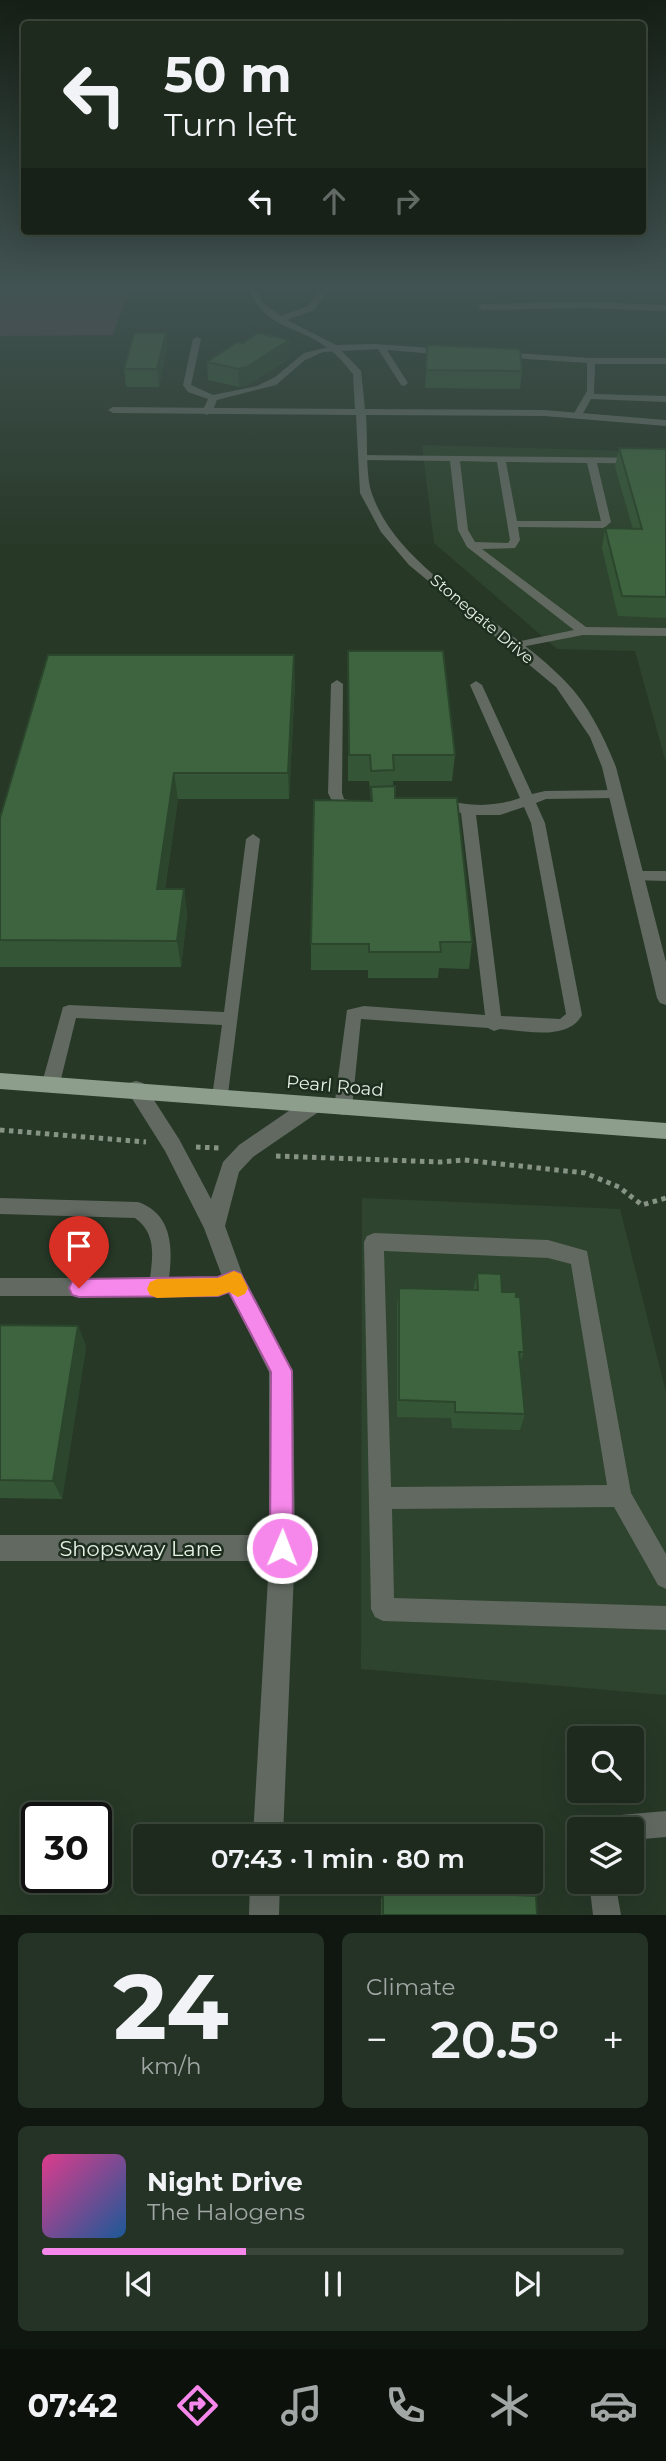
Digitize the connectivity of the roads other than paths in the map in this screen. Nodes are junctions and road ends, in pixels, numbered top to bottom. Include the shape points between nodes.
1 (189, 374) edge
2 (287, 374) edge
3 (358, 374) edge
4 (398, 374) edge
5 (591, 374) edge
6 (404, 383) dead end
7 (589, 396) junction
8 (213, 398) junction
9 (666, 399) edge
10 (113, 410) dead end
11 (207, 412) junction
12 (360, 414) junction
13 (578, 415) junction
14 (666, 423) edge
15 (362, 457) junction
16 (455, 458) junction
17 (501, 459) junction
18 (591, 460) junction
19 (666, 461) edge
20 (512, 524) junction
21 (471, 545) junction
22 (583, 631) junction
23 (666, 632) edge
24 (515, 646) junction
25 (337, 684) dead end
26 (476, 684) dead end
27 (616, 794) junction
28 (527, 801) junction
29 (429, 804) edge
30 (374, 805) edge
31 (468, 810) junction
32 (253, 839) dead end
33 (636, 876) junction
34 (666, 876) edge
35 (666, 999) edge
36 (231, 1019) junction
37 (494, 1025) junction
38 (0, 1081) edge
39 (51, 1083) junction
40 (136, 1089) junction
41 (220, 1097) junction
42 (313, 1105) junction
43 (343, 1108) junction
44 (666, 1132) edge
45 (0, 1206) edge
46 (214, 1226) junction
47 (234, 1280) junction
48 (0, 1287) edge
49 (158, 1289) junction
50 (620, 1496) junction
51 (380, 1498) junction
52 (0, 1548) edge
53 (282, 1548) junction
54 (666, 1577) edge
55 (666, 1618) edge
56 (269, 1824) edge
57 (666, 1824) edge
58 (644, 1826) edge
59 (265, 1894) edge
60 (604, 1894) edge
61 (264, 1915) edge
62 (607, 1915) edge

1 - 8 lane via 191,390
2 - 8 lane via 267,386
3 - 12 street, Stonegate Drive
4 - 6 lane
5 - 7 lane
7 - 9 lane
7 - 13 lane
8 - 11 lane
10 - 11 street
11 - 12 street
12 - 13 street
12 - 15 street, Stonegate Drive
13 - 14 street
15 - 16 lane
15 - 24 street, Stonegate Drive via 366,493 391,538 413,562
16 - 17 lane
16 - 21 lane via 463,530
17 - 18 lane
17 - 20 lane
18 - 19 lane
18 - 20 lane via 606,522 600,526
20 - 21 lane via 515,540 511,546
21 - 22 lane
22 - 23 lane
22 - 24 lane
24 - 27 street, Stonegate Drive via 561,684 581,710 597,737
25 - 30 lane via 335,793 346,806
26 - 28 lane
27 - 28 lane via 545,795
27 - 33 street, Stonegate Drive
28 - 31 lane via 500,810
28 - 37 lane via 538,823 575,1014 561,1025
29 - 31 lane
31 - 37 lane
32 - 36 lane
33 - 34 lane
33 - 35 street, Stonegate Drive
36 - 39 lane via 69,1011
36 - 41 lane
37 - 43 lane via 364,1012 353,1016
38 - 39 main road, Pearl Road
39 - 40 main road, Pearl Road
40 - 41 main road, Pearl Road
40 - 46 street via 172,1145
41 - 42 main road, Pearl Road
42 - 43 main road, Pearl Road
42 - 46 street via 230,1168
43 - 44 main road, Pearl Road
45 - 49 lane via 138,1210 151,1217 163,1244
46 - 47 street
47 - 49 lane via 218,1287
47 - 53 street via 281,1371
48 - 49 lane
50 - 51 lane
50 - 51 lane via 580,1257 548,1249 374,1242
50 - 54 lane
51 - 55 lane via 383,1609
52 - 53 street, Shopsway Lane
53 - 56 street
57 - 58 lane
59 - 61 street
60 - 62 lane

